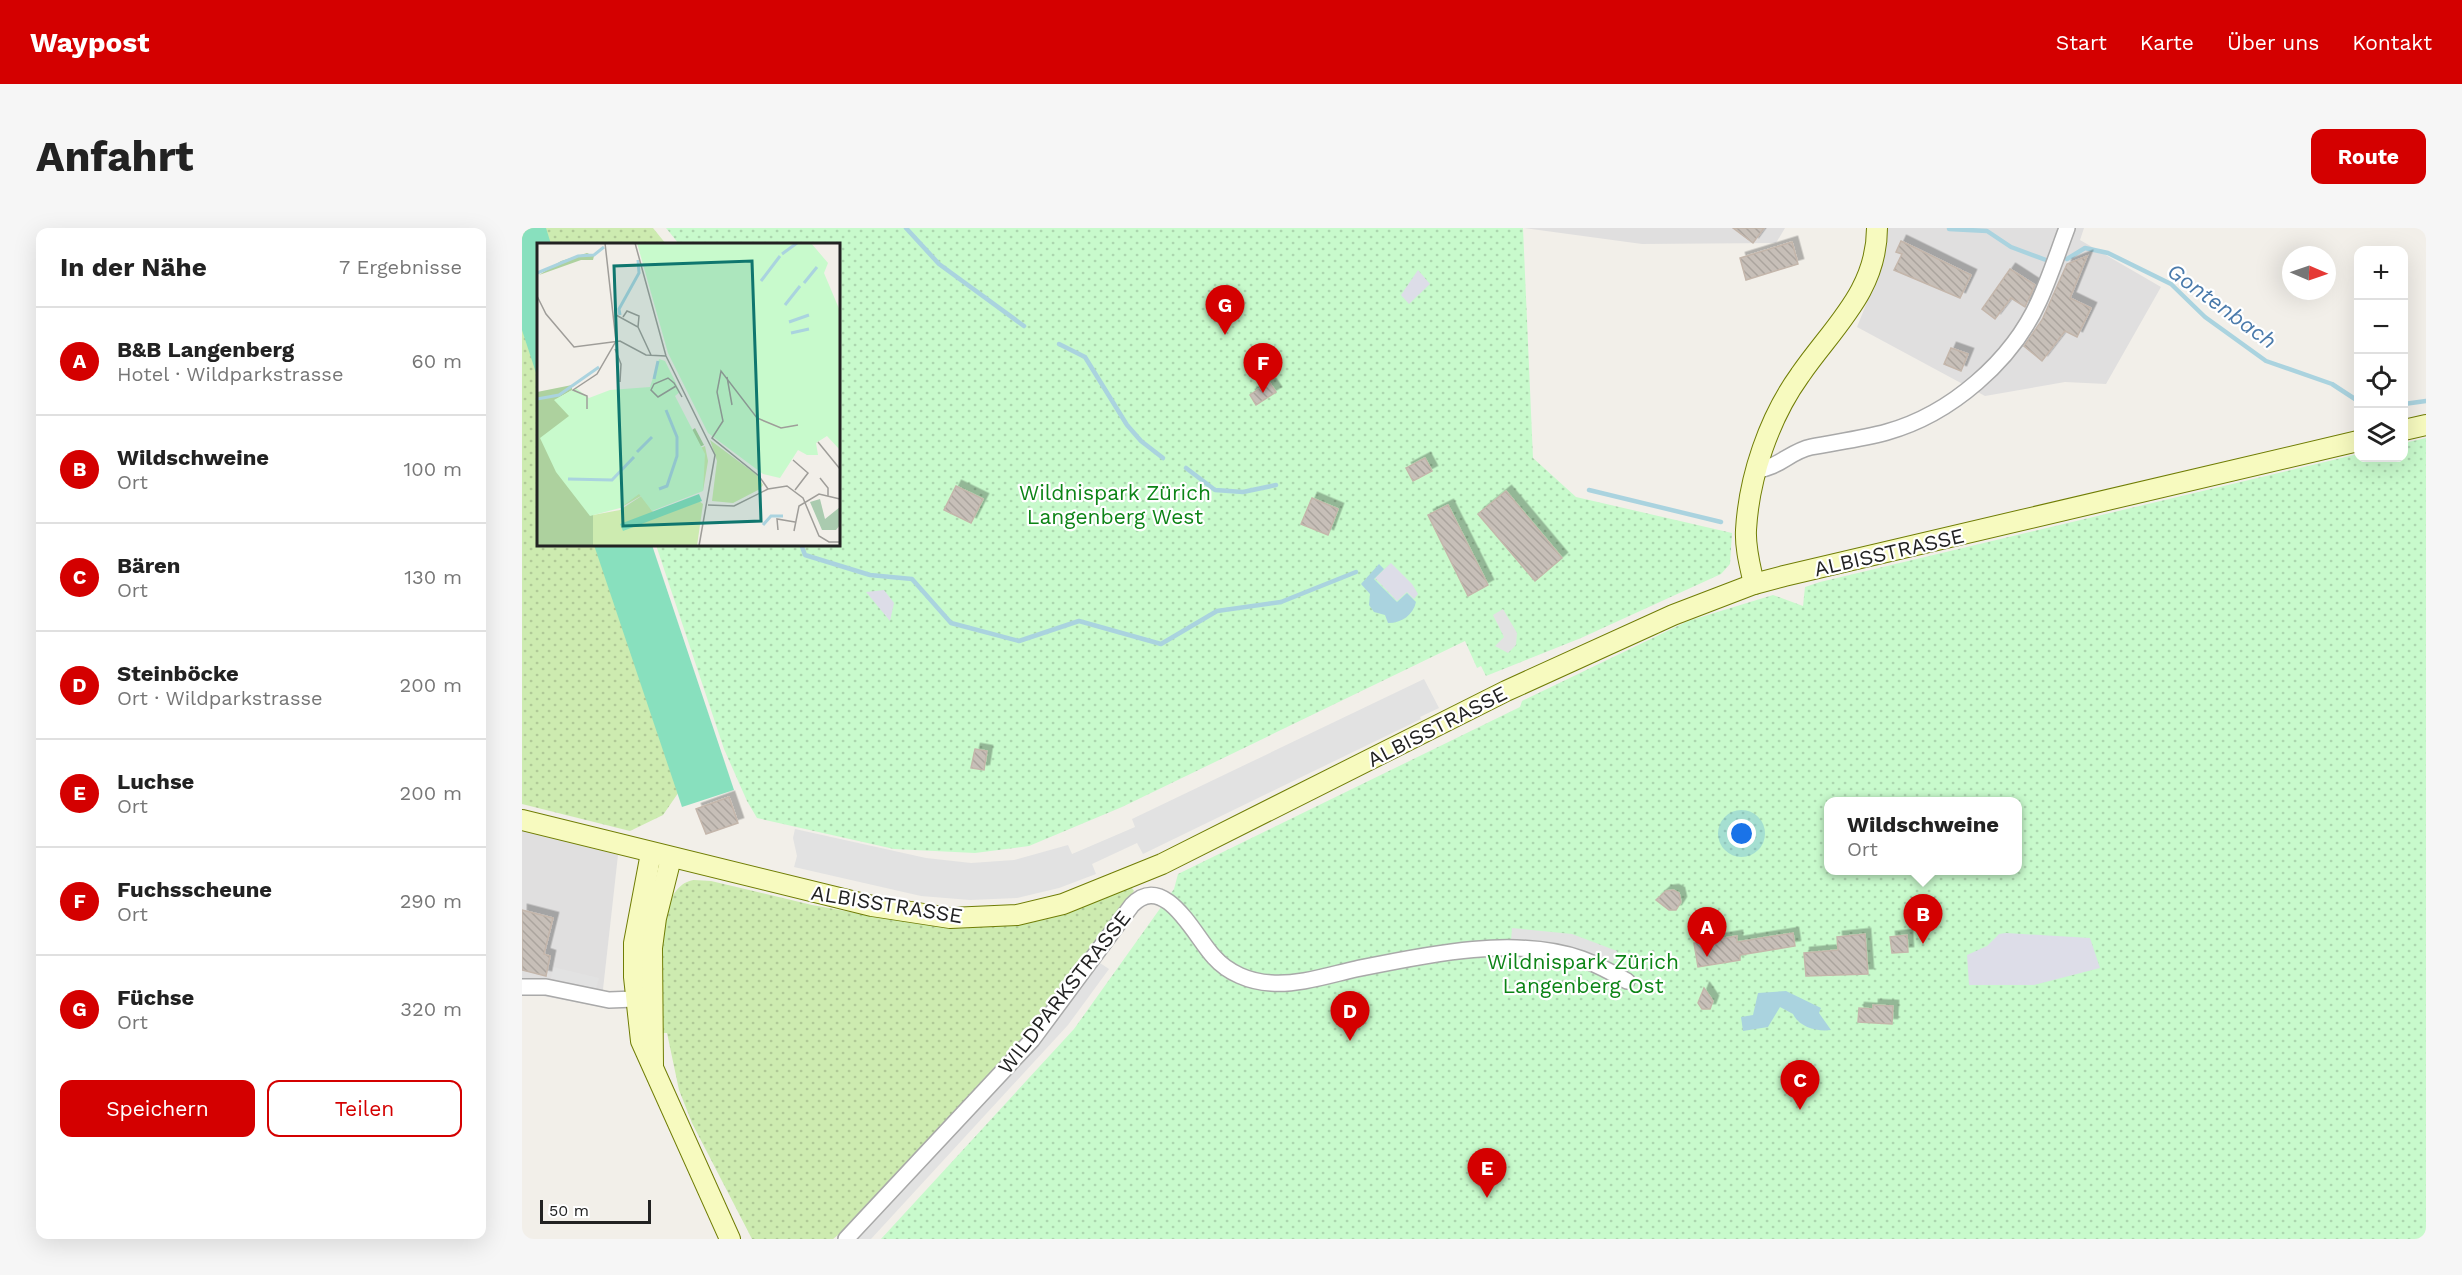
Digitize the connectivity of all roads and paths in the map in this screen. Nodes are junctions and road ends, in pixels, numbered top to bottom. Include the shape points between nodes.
1 (1878, 228) edge
2 (2067, 228) edge
3 (2426, 425) edge
4 (2408, 429) edge
5 (2354, 442) edge
6 (1757, 470) junction
7 (1754, 584) junction
8 (522, 820) edge
9 (651, 853) junction
10 (671, 858) junction
11 (1627, 981) dead end
12 (522, 987) edge
13 (644, 998) junction
14 (730, 1239) edge
15 (846, 1239) edge

1 - 6 main road via 1873,265 1863,291 1798,376 1773,424
2 - 6 street via 2039,302 2022,332 1975,384 1934,411 1890,431 1807,448 1772,469
3 - 4 main road
5 - 7 main road, ALBISSTRASSE
6 - 7 main road via 1746,530
7 - 10 main road, ALBISSTRASSE via 1673,615 1506,691 1162,864 1037,911 976,919 929,916 821,895
8 - 9 main road, ALBISSTRASSE
9 - 10 main road, ALBISSTRASSE
9 - 13 main road via 634,943
10 - 13 main road via 656,918
11 - 15 street, WILDPARKSTRASSE via 1580,958 1547,951 1479,950 1295,981 1261,982 1234,973 1214,958 1169,901 1144,895 1132,905 1032,1040
12 - 13 street via 546,987 609,1000
13 - 14 main road via 653,1068

